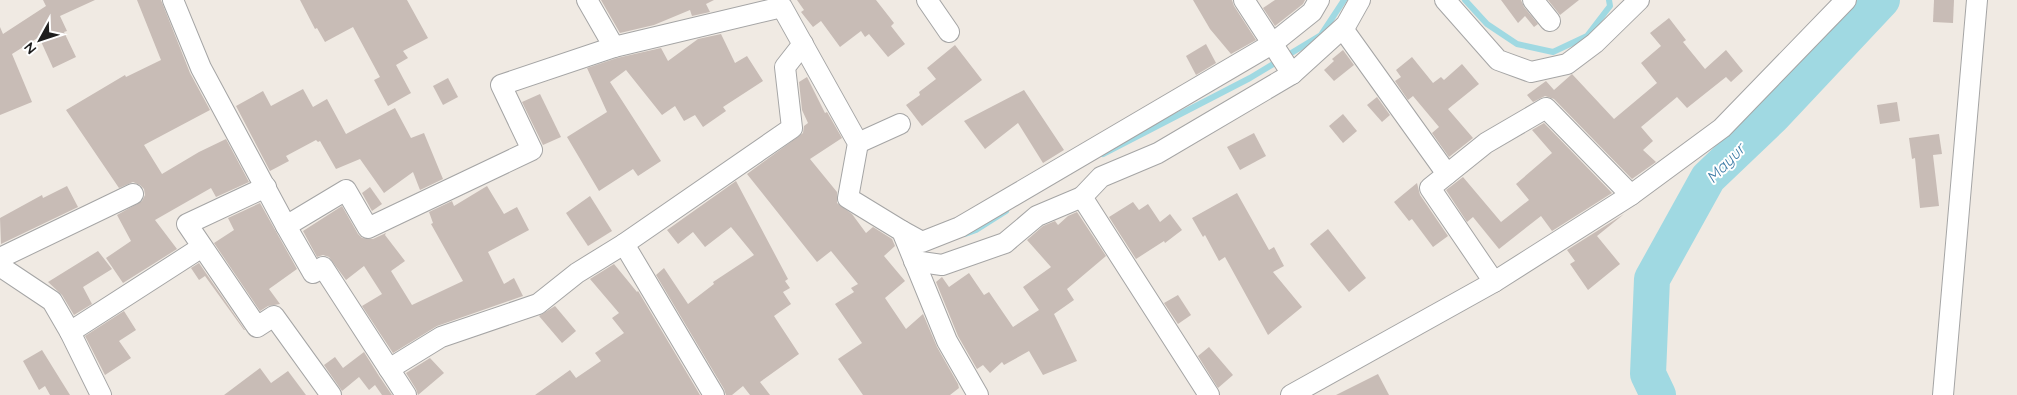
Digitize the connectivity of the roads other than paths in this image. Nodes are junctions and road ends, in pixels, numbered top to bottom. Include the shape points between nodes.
1 (173, 0) edge
2 (587, 0) edge
3 (927, 0) edge
4 (1244, 0) edge
5 (1318, 0) edge
6 (1360, 0) edge
7 (1445, 0) edge
8 (1533, 0) edge
9 (1639, 0) edge
10 (1846, 0) edge
11 (1977, 0) edge
12 (780, 4) edge
13 (1550, 21) dead end
14 (1343, 28) junction
15 (949, 32) dead end
16 (803, 44) junction
17 (614, 47) junction
18 (1273, 47) junction
19 (1292, 74) junction
20 (900, 124) dead end
21 (858, 143) junction
22 (1447, 174) junction
23 (266, 187) junction
24 (133, 194) dead end
25 (1631, 195) junction
26 (1082, 197) junction
27 (286, 226) junction
28 (902, 231) junction
29 (624, 244) junction
30 (202, 247) junction
31 (0, 258) edge
32 (914, 261) junction
33 (1494, 282) junction
34 (70, 332) junction
35 (389, 369) junction
36 (325, 392) edge
37 (101, 395) edge
38 (406, 395) edge
39 (714, 395) edge
40 (978, 395) edge
41 (1209, 395) edge
42 (1291, 395) edge
43 (1943, 395) edge

1 - 23 street via 201,68
2 - 17 street
3 - 15 street
4 - 18 street
5 - 18 street via 1312,12
6 - 14 street
7 - 9 street via 1498,60 1531,72 1567,64 1595,43
8 - 13 street
10 - 25 street via 1722,128
11 - 43 street
12 - 16 street
12 - 17 street
14 - 19 street
14 - 22 street
16 - 21 street
16 - 29 street via 785,67 792,128
17 - 27 street via 501,85 532,150 368,228 346,190
18 - 19 street
18 - 28 street via 960,227 922,242
19 - 26 street via 1158,153 1101,177
20 - 21 street
21 - 28 street via 848,198
22 - 25 street via 1486,143 1546,108
22 - 33 street via 1430,188
23 - 27 street
23 - 30 street via 186,224
24 - 31 street
25 - 33 street
26 - 32 street via 1037,216 1005,243 942,265
26 - 41 street
27 - 35 street via 313,273 322,267
28 - 32 street
29 - 35 street via 576,273 538,304 441,337
29 - 39 street
30 - 34 street
30 - 36 street via 257,327 274,316
31 - 34 street via 4,269 52,301
32 - 40 street via 947,341
33 - 42 street
34 - 37 street
35 - 38 street

